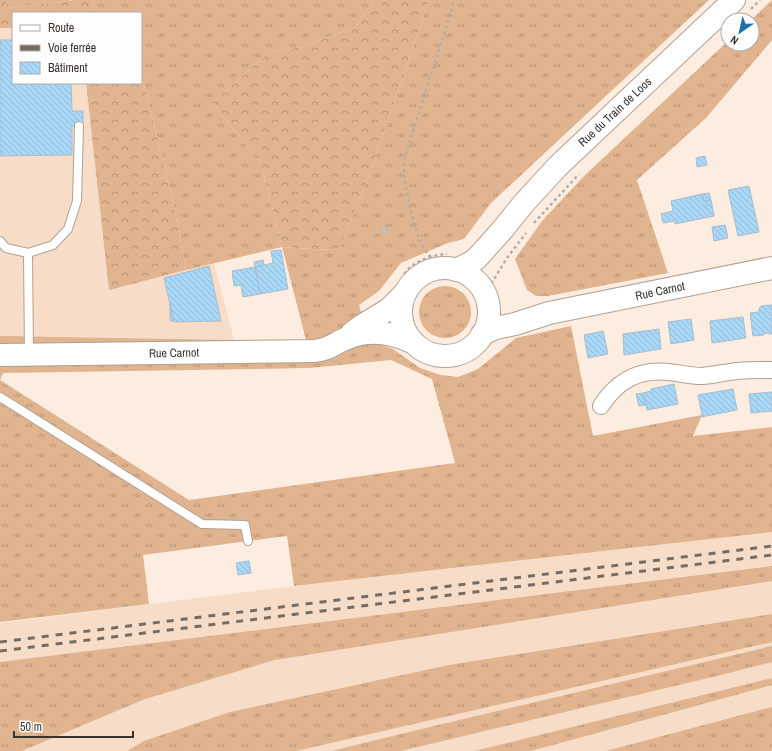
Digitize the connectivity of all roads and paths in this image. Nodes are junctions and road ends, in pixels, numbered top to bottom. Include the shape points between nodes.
1 (454, 0) edge
2 (734, 0) edge
3 (79, 126) dead end
4 (580, 173) dead end
5 (503, 230) junction
6 (0, 241) edge
7 (28, 253) junction
8 (431, 257) dead end
9 (772, 268) edge
10 (456, 270) junction
11 (405, 293) junction
12 (484, 294) junction
13 (549, 314) junction
14 (482, 334) junction
15 (345, 339) junction
16 (414, 344) junction
17 (0, 355) edge
18 (29, 355) junction
19 (772, 370) edge
20 (0, 397) edge
21 (601, 406) dead end
22 (248, 541) dead end

1 - 8 path via 404,166 405,189 412,215 422,245
2 - 5 street, Rue du Train de Loos via 558,166
3 - 7 lane via 77,201 68,229 53,246
4 - 12 path via 530,228
5 - 10 street, Rue du Train de Loos via 478,257
5 - 12 street, Rue du Train de Loos via 488,263
6 - 7 lane via 6,248
7 - 18 lane
9 - 13 street, Rue Carnot
10 - 11 street via 440,268 429,271 415,279
10 - 12 street via 471,277
11 - 15 street, Rue Carnot via 389,309 363,324
11 - 16 street via 401,319 404,330
12 - 13 street, Rue Carnot via 494,305 515,313
12 - 14 street via 488,320
13 - 14 street, Rue Carnot
14 - 16 street via 468,349 453,355 432,354
15 - 16 street, Rue Carnot via 362,333 380,332 398,336
15 - 18 street, Rue Carnot via 326,349 314,351
17 - 18 street, Rue Carnot
19 - 21 street via 701,376 644,373 618,385
20 - 22 lane via 202,524 245,525

